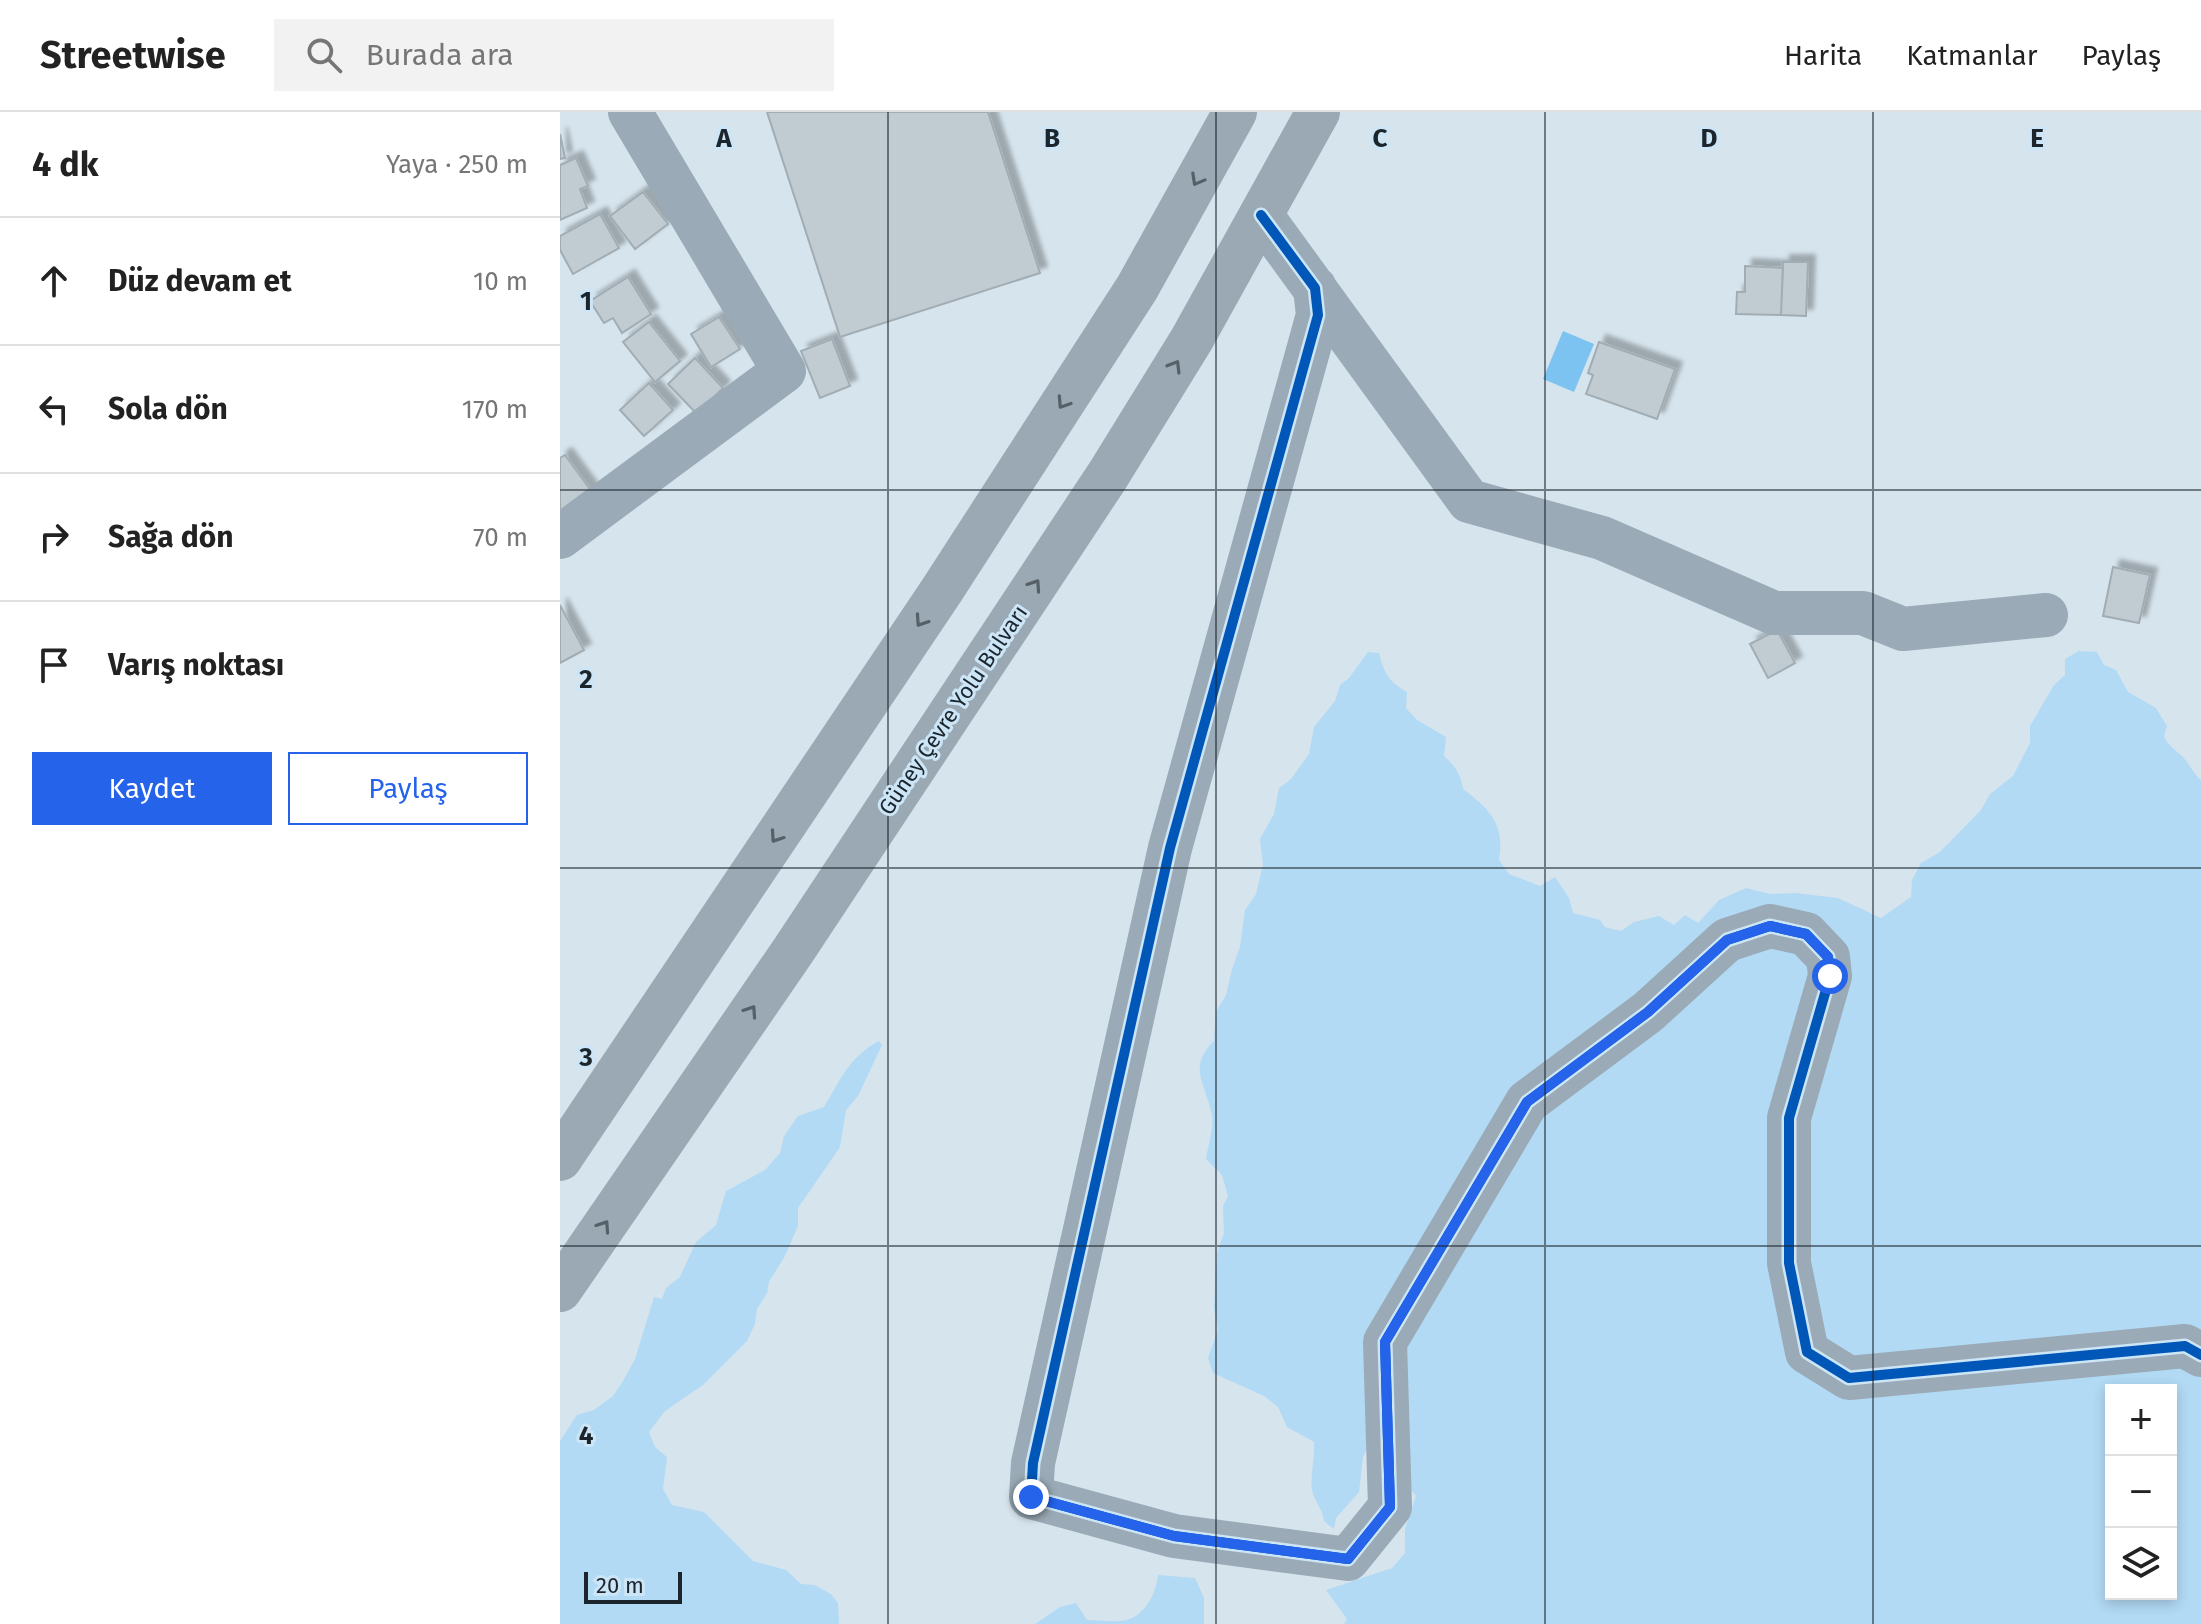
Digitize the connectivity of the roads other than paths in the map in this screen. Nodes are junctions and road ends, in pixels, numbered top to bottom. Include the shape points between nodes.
1 (630, 112) edge
2 (1235, 112) edge
3 (1318, 112) edge
4 (1261, 215) junction
5 (1315, 288) junction
6 (560, 537) edge
7 (2046, 615) dead end
8 (560, 1159) edge
9 (560, 1290) edge
10 (2201, 1355) edge

1 - 6 street via 784,371
2 -> 8 highway via 1128,301 942,590
3 - 4 highway, Güney Çevre Yolu Bulvarı
4 - 5 street
9 -> 4 highway, Güney Çevre Yolu Bulvarı via 793,951 1108,475
5 - 7 street via 1469,501 1602,538 1774,613 1863,613 1903,629
5 - 10 street via 1318,315 1170,848 1033,1463 1031,1497 1174,1536 1348,1559 1390,1507 1385,1342 1527,1102 1648,1012 1727,940 1770,926 1806,934 1828,957 1830,976 1789,1118 1789,1263 1807,1352 1849,1378 2185,1346

